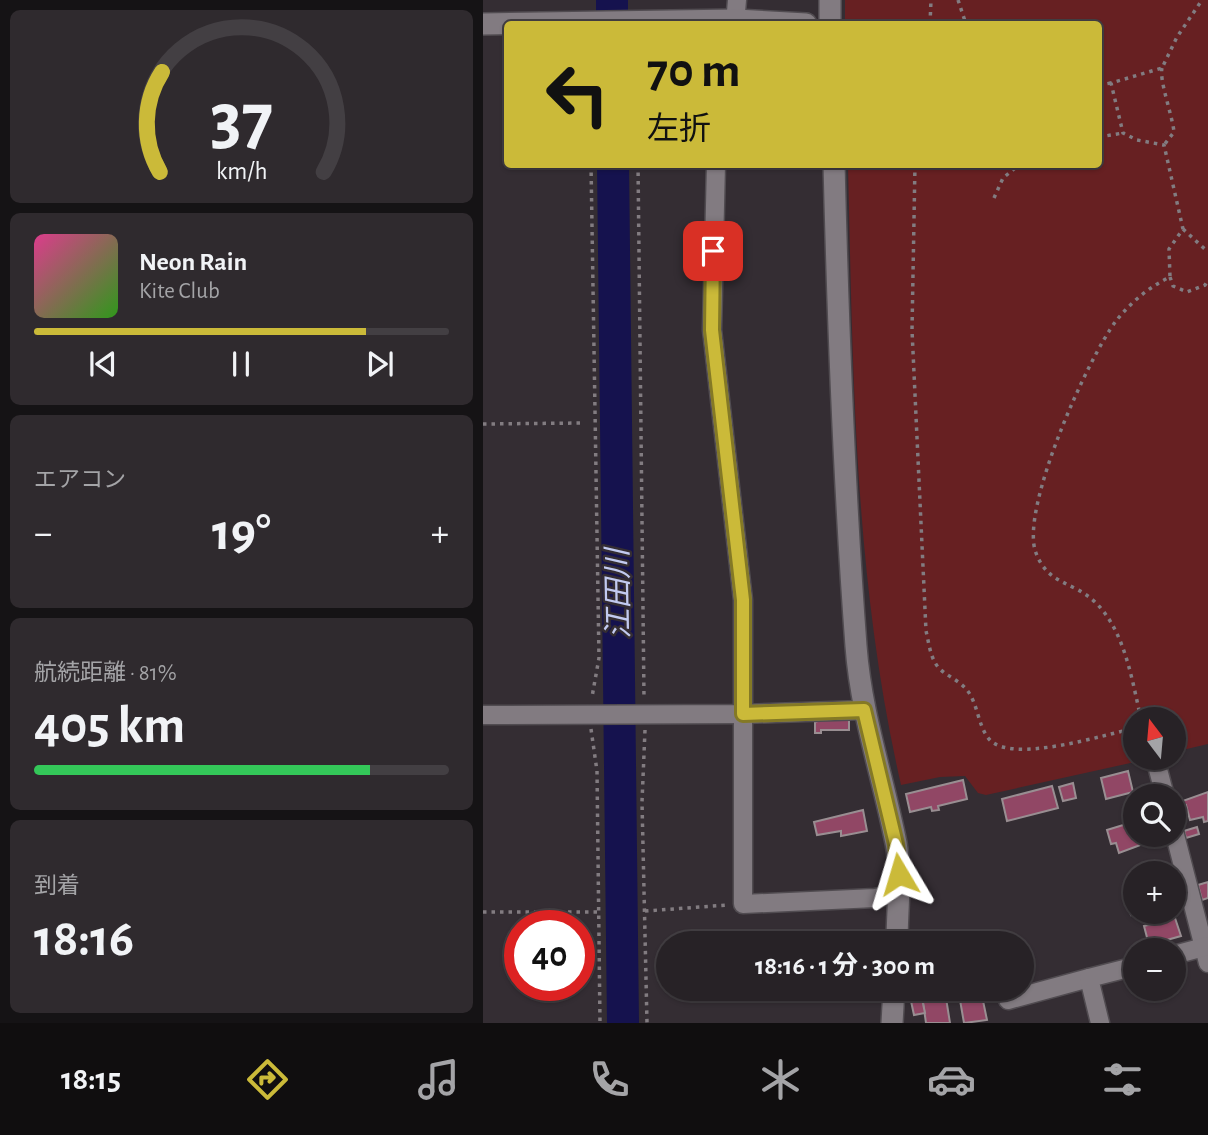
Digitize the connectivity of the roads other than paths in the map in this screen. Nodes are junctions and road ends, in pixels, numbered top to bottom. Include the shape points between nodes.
1 (830, 0) edge
2 (736, 15) edge
3 (586, 21) edge
4 (646, 21) edge
5 (646, 21) edge
6 (783, 21) edge
7 (830, 21) edge
8 (504, 23) edge
9 (483, 24) edge
10 (716, 168) edge
11 (834, 168) edge
12 (864, 710) junction
13 (743, 714) junction
14 (483, 715) edge
15 (1178, 847) edge
16 (898, 893) junction
17 (897, 931) edge
18 (1207, 952) edge
19 (1186, 955) edge
20 (1123, 969) edge
21 (1089, 978) junction
22 (1034, 993) edge
23 (893, 1001) edge
24 (892, 1023) edge
25 (1100, 1023) edge

1 - 7 street
2 - 4 street
2 - 6 street
3 - 5 street
8 - 9 street
10 - 13 street via 712,330 743,600
11 - 12 street via 849,526
12 - 13 street
12 - 16 street via 896,844
13 - 14 street
13 - 16 street via 743,904
15 - 18 street
16 - 17 street
18 - 19 street
20 - 21 street
21 - 22 street
21 - 25 street
23 - 24 street

